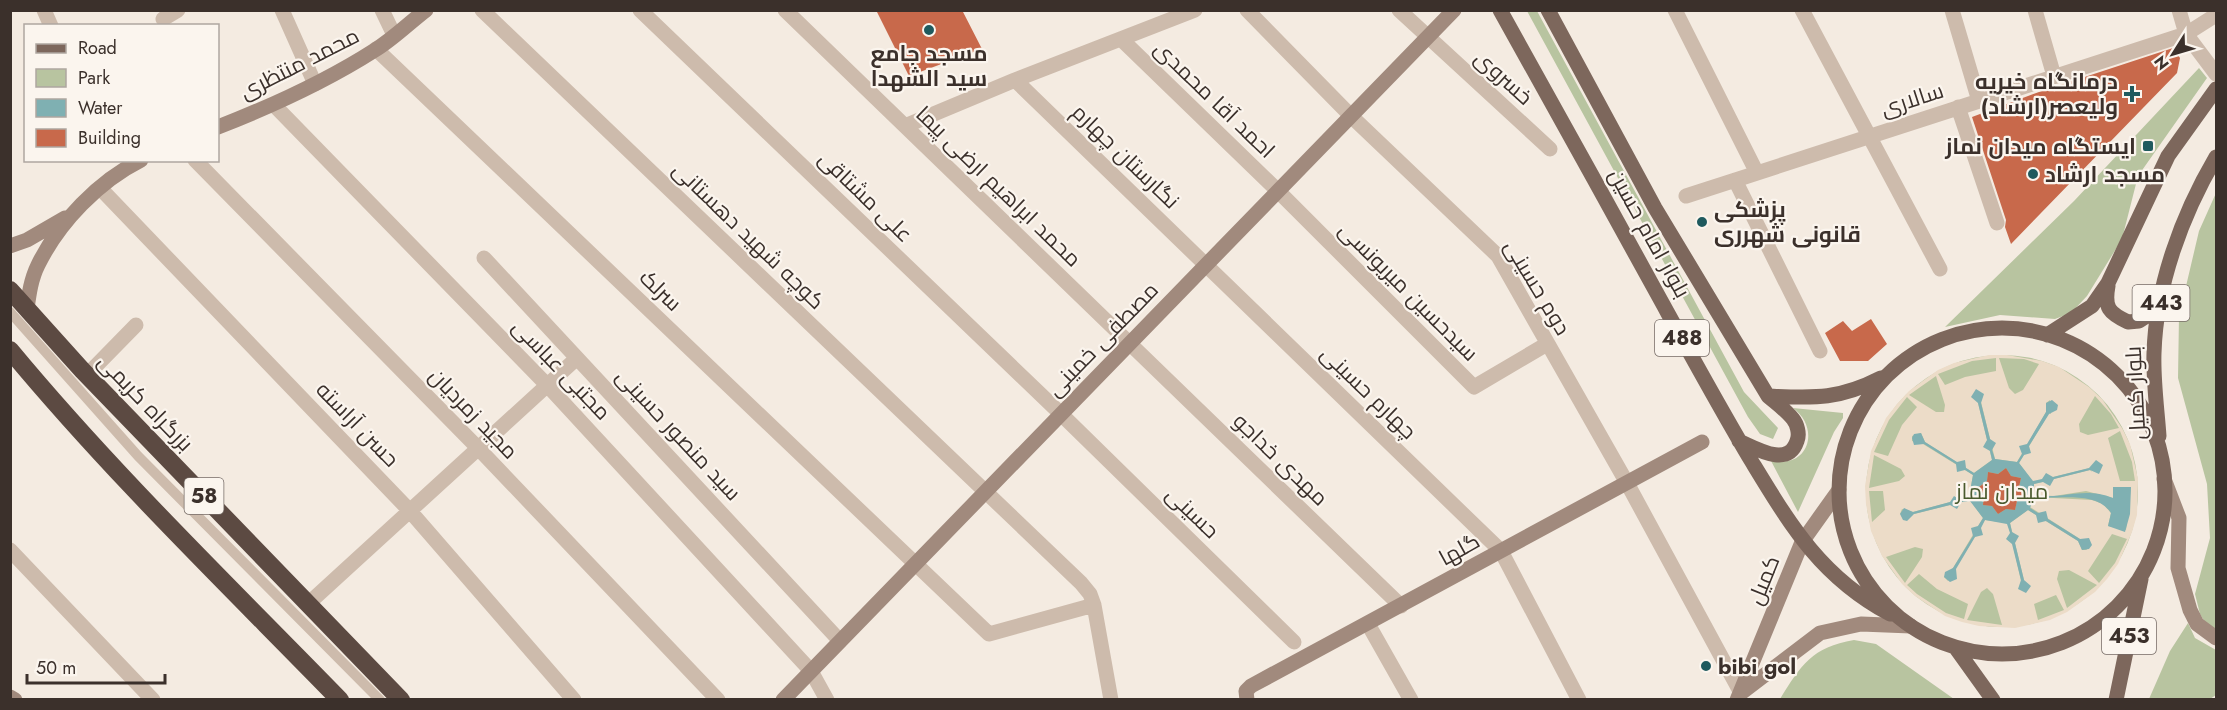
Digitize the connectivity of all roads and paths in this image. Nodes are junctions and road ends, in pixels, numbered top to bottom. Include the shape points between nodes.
1 (44, 10) edge
2 (178, 10) edge
3 (282, 10) edge
4 (382, 10) edge
5 (426, 10) edge
6 (482, 10) edge
7 (639, 10) edge
8 (785, 10) edge
9 (1195, 10) edge
10 (1247, 10) edge
11 (1399, 10) edge
12 (1454, 10) edge
13 (1500, 10) edge
14 (1548, 10) edge
15 (1675, 10) edge
16 (1802, 10) edge
17 (1952, 10) edge
18 (2035, 10) edge
19 (2179, 10) edge
20 (2217, 15) edge
21 (162, 18) edge
22 (50, 24) edge
23 (2186, 34) junction
24 (394, 35) junction
25 (1427, 38) junction
26 (1121, 39) junction
27 (376, 49) junction
28 (2217, 74) edge
29 (2054, 76) junction
30 (1015, 80) junction
31 (315, 84) junction
32 (2217, 89) edge
33 (1979, 101) junction
34 (274, 105) junction
35 (1958, 107) junction
36 (1351, 116) junction
37 (905, 126) junction
38 (219, 127) edge
39 (1868, 137) junction
40 (1551, 149) dead end
41 (2217, 157) edge
42 (133, 162) edge
43 (197, 162) edge
44 (118, 166) edge
45 (1757, 173) junction
46 (1735, 180) junction
47 (100, 188) junction
48 (1278, 191) junction
49 (1686, 196) dead end
50 (75, 212) junction
51 (1997, 224) dead end
52 (10, 246) edge
53 (484, 258) dead end
54 (1206, 265) junction
55 (1940, 269) dead end
56 (2108, 283) junction
57 (10, 290) edge
58 (2159, 308) junction
59 (19, 311) edge
60 (136, 325) dead end
61 (2047, 335) junction
62 (1130, 344) junction
63 (1547, 344) junction
64 (10, 350) edge
65 (1820, 351) dead end
66 (577, 358) junction
67 (87, 375) junction
68 (1887, 375) junction
69 (547, 385) junction
70 (1768, 396) junction
71 (1061, 414) junction
72 (1739, 441) junction
73 (1702, 442) dead end
74 (478, 448) junction
75 (2161, 460) junction
76 (2164, 479) junction
77 (1627, 483) junction
78 (1839, 490) junction
79 (985, 492) junction
80 (410, 511) junction
81 (1802, 542) junction
82 (10, 550) edge
83 (1501, 551) junction
84 (915, 564) junction
85 (2143, 573) junction
86 (309, 603) junction
87 (1094, 605) junction
88 (1401, 606) junction
89 (1368, 624) junction
90 (1911, 626) junction
91 (2217, 638) edge
92 (840, 640) junction
93 (1294, 642) dead end
94 (1955, 647) junction
95 (811, 671) junction
96 (1739, 696) edge
97 (10, 697) edge
98 (15, 699) edge
99 (153, 699) edge
100 (340, 699) edge
101 (380, 699) edge
102 (401, 699) edge
103 (574, 699) edge
104 (718, 699) edge
105 (783, 699) edge
106 (827, 699) edge
107 (1110, 699) edge
108 (1247, 699) edge
109 (1411, 699) edge
110 (1579, 699) edge
111 (1993, 699) edge
112 (2116, 699) edge

1 - 22 street
2 - 21 street
3 - 31 street
4 - 24 street
5 - 24 street, محمد منتظری
6 - 79 street, کوچه شهید دهستانی
7 - 71 street, علی مشتاقی
8 - 37 street, محمد ابراهیم ارضی پیما
9 - 26 street
10 - 36 street, دوم حسینی
11 - 25 street, خسروی
12 - 25 street, مصطفی خمینی
13 - 72 main road, بلوار امام حسین / 488
14 - 70 main road, بلوار امام حسین / 488 via 1655,208
15 - 45 street
16 - 39 street
17 - 33 street
18 - 29 street
19 - 23 street
20 - 23 street, سالاری
23 - 28 street
23 - 29 street, سالاری
24 - 27 street, محمد منتظری
25 - 36 street, مصطفی خمینی
25 - 40 street, خسروی
26 - 30 street
26 - 48 street, احمد آقا محمدی
27 - 31 street, محمد منتظری
27 - 84 street, سرلک
29 - 33 street, سالاری
30 - 37 street
30 - 54 street, نگارستان چهارم
31 - 34 street, محمد منتظری
32 - 56 main road, 443 via 2168,156
33 - 35 street, سالاری
34 - 38 street, محمد منتظری
34 - 69 street, مجتبی عباسی
35 - 39 street, سالاری
35 - 51 street
36 - 48 street, مصطفی خمینی
36 - 63 street, دوم حسینی via 1498,256
37 - 62 street, محمد ابراهیم ارضی پیما
39 - 45 street, سالاری
39 - 55 street
41 - 58 main road, بلوار کمیل / 443 via 2178,236
42 - 44 street
43 - 74 street, مجید زمردیان
44 - 47 street
45 - 46 street, سالاری
46 - 49 street, سالاری
46 - 65 street
47 - 50 street
47 - 80 street, حسن آراسته
48 - 54 street, مصطفی خمینی
48 - 63 street, سیدحسین میریونسی via 1474,387
50 - 52 street
50 - 59 street via 37,265
53 - 66 street, سید منصور حسینی
54 - 62 street, مصطفی خمینی
54 - 83 street, چهارم حسینی
56 - 58 main road via 2105,302 2128,322 2139,321
56 - 61 main road, 443 via 2092,306
57 - 59 highway, بزرگراه کریمی / 58
58 - 75 main road, بلوار کمیل / 443 via 2154,354
59 - 67 highway, بزرگراه کریمی / 58
59 - 101 lane via 138,456
60 - 67 street
61 - 68 main road via 1996,328 1961,333 1921,349
61 - 75 main road via 2092,356 2128,389 2146,416
62 - 71 street, مصطفی خمینی
62 - 88 street, مهدی خداجو
63 - 77 street, دوم حسینی
64 - 100 highway, 58 via 183,540
66 - 69 street
66 - 92 street, سید منصور حسینی
67 - 86 highway, بزرگراه کریمی / 58
68 - 70 main road via 1834,397
68 - 78 main road via 1864,404 1848,437
69 - 74 street
69 - 95 street, مجتبی عباسی
70 - 72 main road, بلوار امام حسین via 1794,420 1799,436 1795,447 1789,453 1771,455
71 - 79 street, مصطفی خمینی
71 - 93 street, حسینی
72 - 81 main road, بلوار امام حسین / 488
73 - 77 street, گلها
74 - 80 street
74 - 104 street, مجید زمردیان
75 - 76 main road
76 - 85 main road via 2158,537
76 - 91 street via 2179,518 2178,568 2190,609 2197,624
77 - 83 street, گلها
77 - 96 street, دوم حسینی
78 - 81 street, کمیل
78 - 90 main road via 1846,538 1858,567 1876,593
79 - 84 street, مصطفی خمینی
79 - 87 street, کوچه شهید دهستانی via 1081,583
80 - 86 street
80 - 103 street, حسن آراسته
81 - 90 main road, بلوار امام حسین / 488 via 1853,592
81 - 96 street, کمیل
82 - 99 street
83 - 88 street, گلها
83 - 110 street, چهارم حسینی
84 - 87 street, سرلک via 989,634
84 - 92 street, مصطفی خمینی
85 - 94 main road via 2108,615 2066,641 2003,654
85 - 112 main road, 453
86 - 102 highway, بزرگراه کریمی / 58
87 - 107 street
88 - 89 street, گلها
89 - 108 street, گلها via 1251,686 1246,691
89 - 109 street
90 - 94 main road
90 - 96 street via 1861,624 1820,633
92 - 95 street, مصطفی خمینی
94 - 111 main road
95 - 105 street, مصطفی خمینی
95 - 106 street, مجتبی عباسی
97 - 98 street

